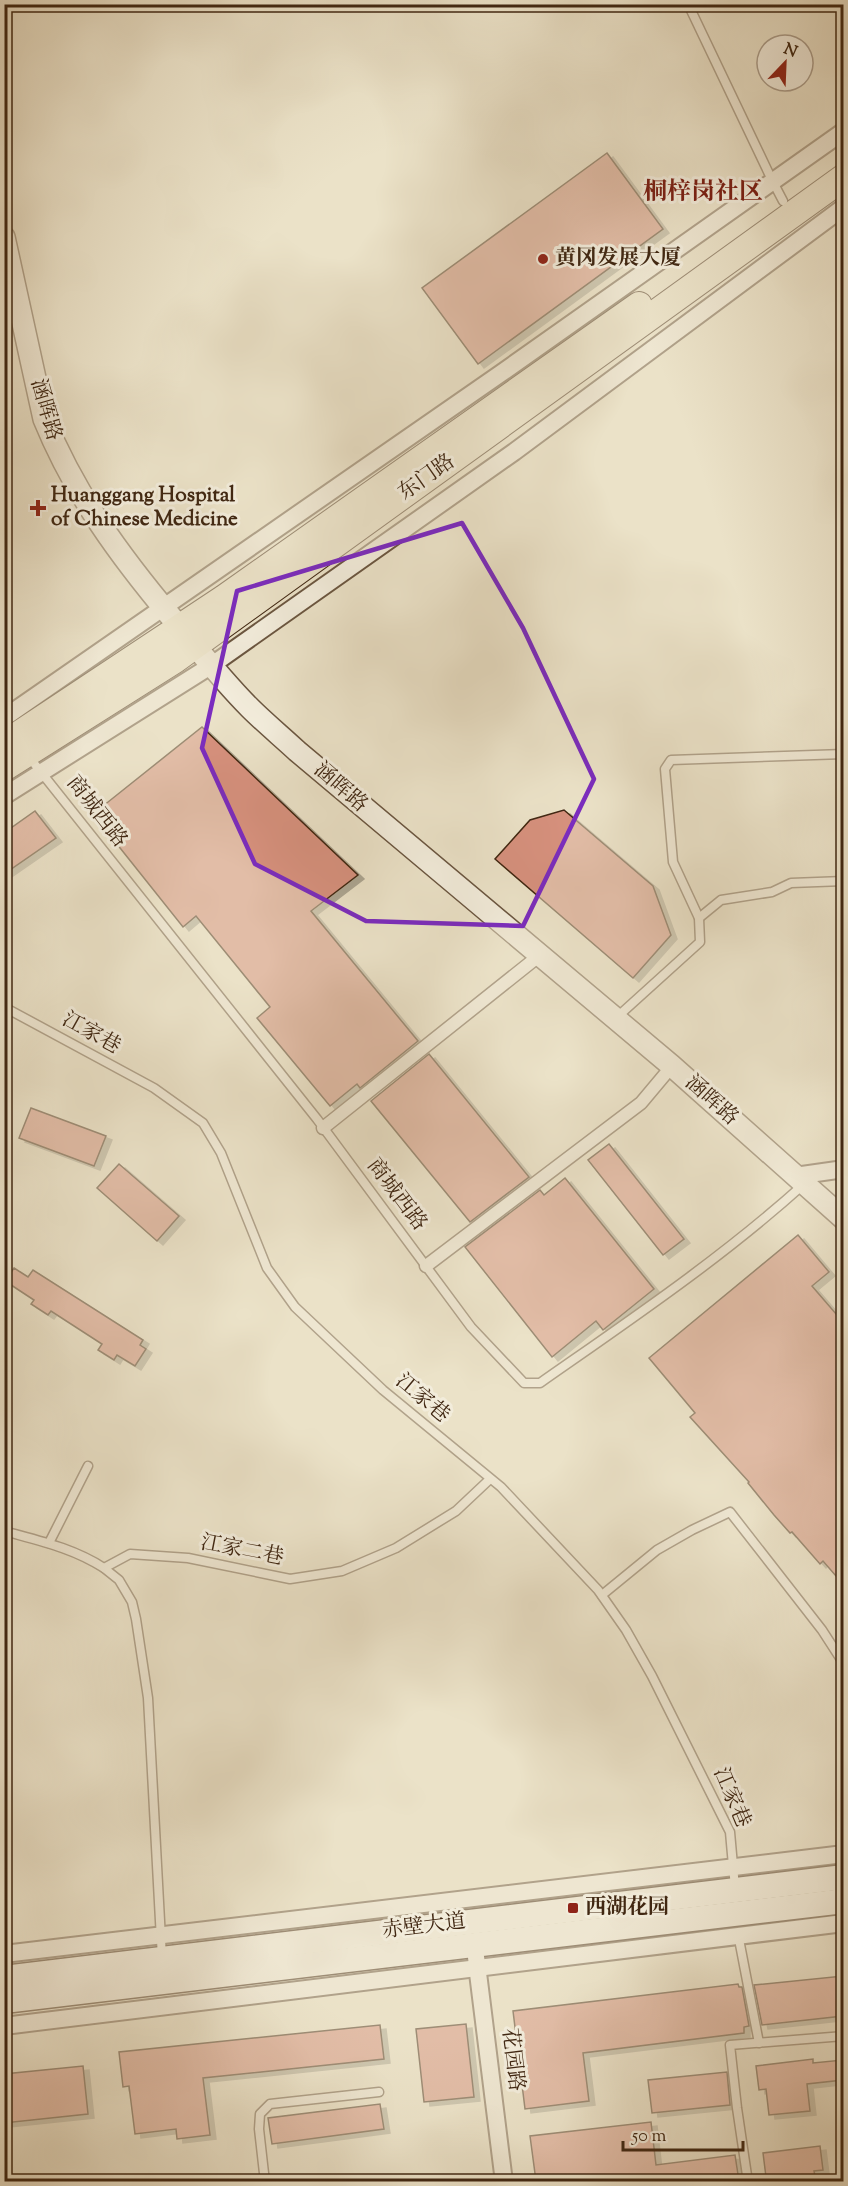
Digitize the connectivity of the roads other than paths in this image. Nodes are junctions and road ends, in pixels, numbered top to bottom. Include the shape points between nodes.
1 (688, 4) edge
2 (843, 131) edge
3 (843, 157) edge
4 (843, 177) edge
5 (778, 191) junction
6 (843, 207) edge
7 (4, 237) edge
8 (163, 607) junction
9 (187, 637) junction
10 (212, 665) junction
11 (4, 718) edge
12 (843, 754) edge
13 (24, 757) edge
14 (4, 768) edge
15 (4, 796) edge
16 (843, 881) edge
17 (699, 918) junction
18 (540, 955) junction
19 (4, 1007) edge
20 (615, 1018) junction
21 (672, 1066) junction
22 (323, 1128) junction
23 (843, 1169) edge
24 (799, 1180) junction
25 (843, 1219) edge
26 (426, 1266) junction
27 (88, 1466) dead end
28 (490, 1479) junction
29 (4, 1531) edge
30 (49, 1543) junction
31 (104, 1568) junction
32 (602, 1595) junction
33 (843, 1664) edge
34 (843, 1854) edge
35 (843, 1877) edge
36 (734, 1878) junction
37 (843, 1901) edge
38 (843, 1923) edge
39 (737, 1925) junction
40 (162, 1947) junction
41 (4, 1954) edge
42 (476, 1956) junction
43 (4, 1978) edge
44 (4, 2001) edge
45 (4, 2026) edge
46 (843, 2036) edge
47 (759, 2043) junction
48 (379, 2092) dead end
49 (265, 2181) edge
50 (504, 2181) edge
51 (748, 2181) edge

1 - 5 lane
2 - 5 street
3 - 5 main road, 东门路
4 - 9 main road, 东门路
5 - 8 street via 500,374
5 - 9 main road, 东门路 via 657,292
6 - 10 street via 514,452
7 - 8 street, 涵晖路 via 44,419 55,446 87,506
8 - 9 street, 涵晖路
8 - 11 street
9 - 10 street, 涵晖路
9 - 13 main road, 东门路
10 - 13 street
10 - 18 street, 涵晖路 via 297,752
12 - 17 lane via 671,760 665,769 674,862
13 - 14 main road, 东门路
13 - 15 street
13 - 22 lane, 商城西路
16 - 17 lane via 791,883 772,892 722,900
17 - 20 lane via 700,942
18 - 20 street, 涵晖路
18 - 22 street
19 - 28 lane, 江家巷 via 154,1088 203,1123 221,1153 267,1268 295,1307 383,1390
20 - 21 street, 涵晖路
21 - 24 street, 涵晖路
21 - 26 street via 641,1103
22 - 26 lane, 商城西路
23 - 24 street
24 - 25 street, 涵晖路
24 - 26 lane, 商城西路 via 768,1216 540,1383 524,1383 471,1327
27 - 30 lane
28 - 31 lane, 江家二巷 via 456,1511 396,1548 342,1571 290,1579 188,1558 130,1554
28 - 32 lane, 江家巷
29 - 30 lane
30 - 31 lane
31 - 40 lane via 119,1581 132,1602 136,1619 148,1698
32 - 33 lane via 657,1551 730,1512 822,1630
32 - 36 lane, 江家巷 via 652,1676 730,1832
34 - 36 street
35 - 36 main road, 赤壁大道
36 - 40 main road, 赤壁大道
37 - 39 main road, 赤壁大道
38 - 39 street
39 - 42 main road, 赤壁大道
39 - 47 lane
40 - 41 street
40 - 43 main road, 赤壁大道
42 - 44 main road, 赤壁大道
42 - 45 street
42 - 50 street, 花园路
46 - 47 lane
47 - 51 lane via 730,2045
48 - 49 lane via 270,2104 260,2114 259,2129

